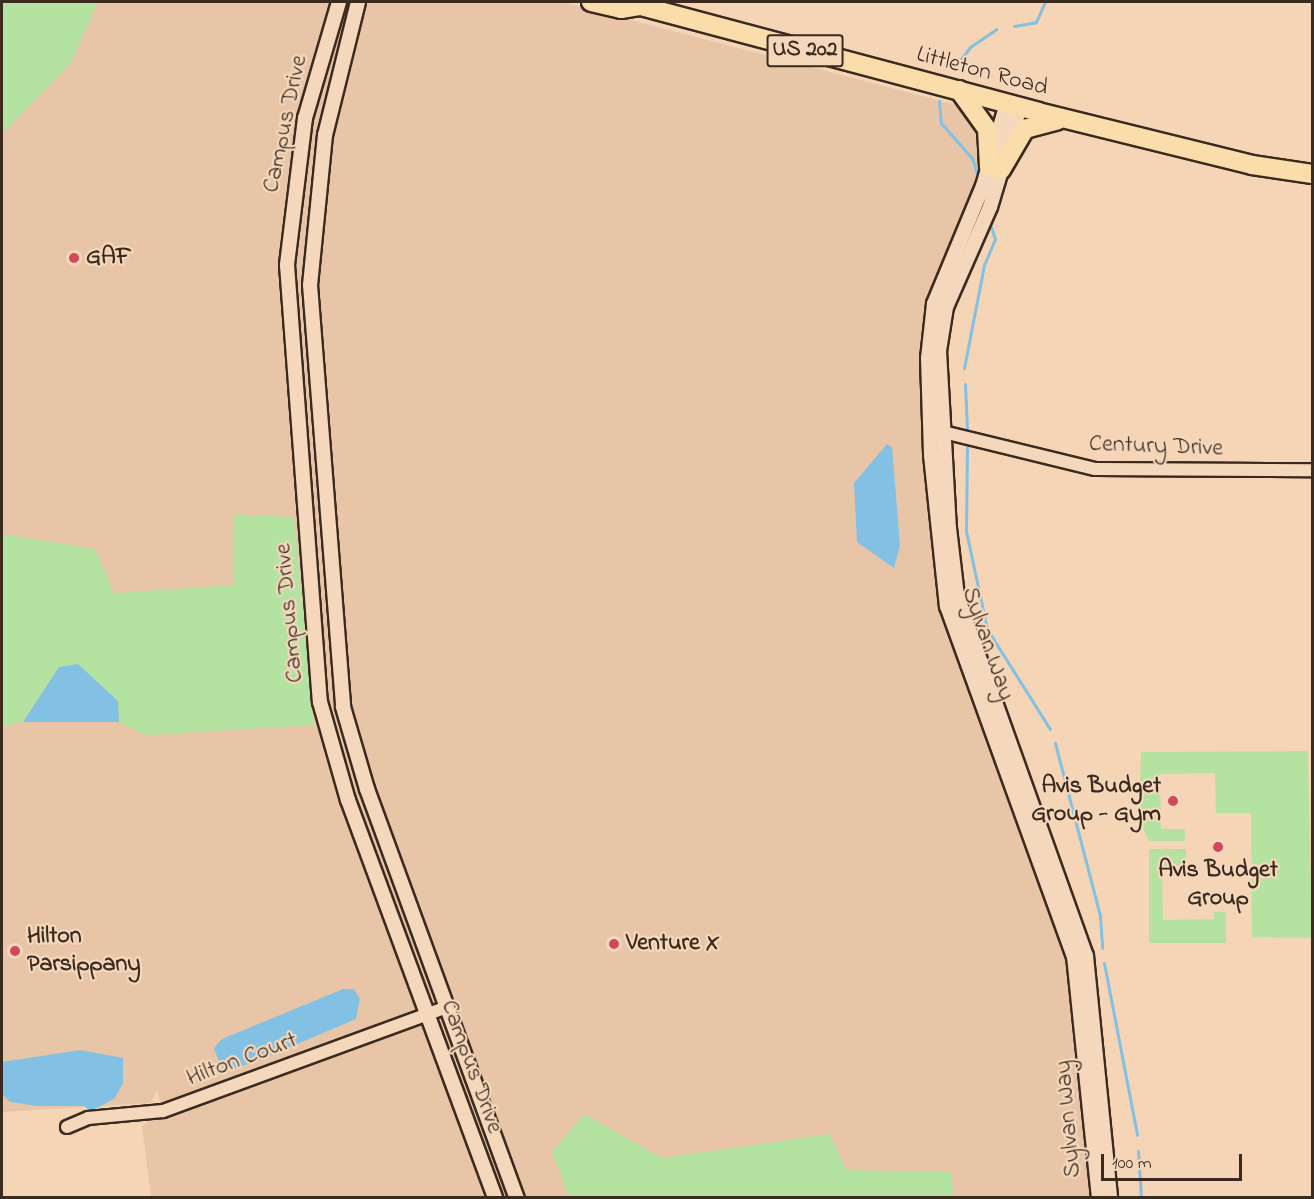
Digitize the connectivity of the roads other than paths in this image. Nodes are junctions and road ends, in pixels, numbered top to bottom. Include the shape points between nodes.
1 (339, 2) edge
2 (358, 2) edge
3 (591, 2) edge
4 (640, 3) edge
5 (959, 90) junction
6 (1014, 105) junction
7 (1066, 119) junction
8 (995, 168) junction
9 (1312, 174) edge
10 (937, 431) junction
11 (1312, 470) edge
12 (447, 1007) junction
13 (427, 1014) junction
14 (67, 1127) dead end
15 (1100, 1145) junction
16 (495, 1197) edge
17 (518, 1197) edge
18 (1099, 1197) edge
19 (1110, 1197) edge

1 - 13 street, Campus Drive via 305,118 287,265 313,631 320,702 332,754
2 - 12 street, Campus Drive via 325,135 310,285 338,671 349,737
3 - 4 main road, Littleton Road / US 202 via 621,9
4 - 5 main road, Littleton Road / US 202
5 - 6 main road, Littleton Road / US 202
5 - 8 main road via 987,129
6 - 7 main road, Littleton Road / US 202
6 - 8 street, Sylvan Way
7 - 8 main road via 1025,129
7 - 9 main road, Littleton Road / US 202 via 1252,165
8 - 10 street, Sylvan Way via 934,304 928,358
10 - 11 street, Century Drive via 1095,469
10 - 15 street, Sylvan Way via 947,606 1074,956
12 - 13 street, Hilton Court
12 - 17 street, Campus Drive
13 - 14 street, Hilton Court via 163,1111 88,1118
13 - 16 street, Campus Drive
15 - 18 street, Sylvan Way
15 - 19 street, Sylvan Way

